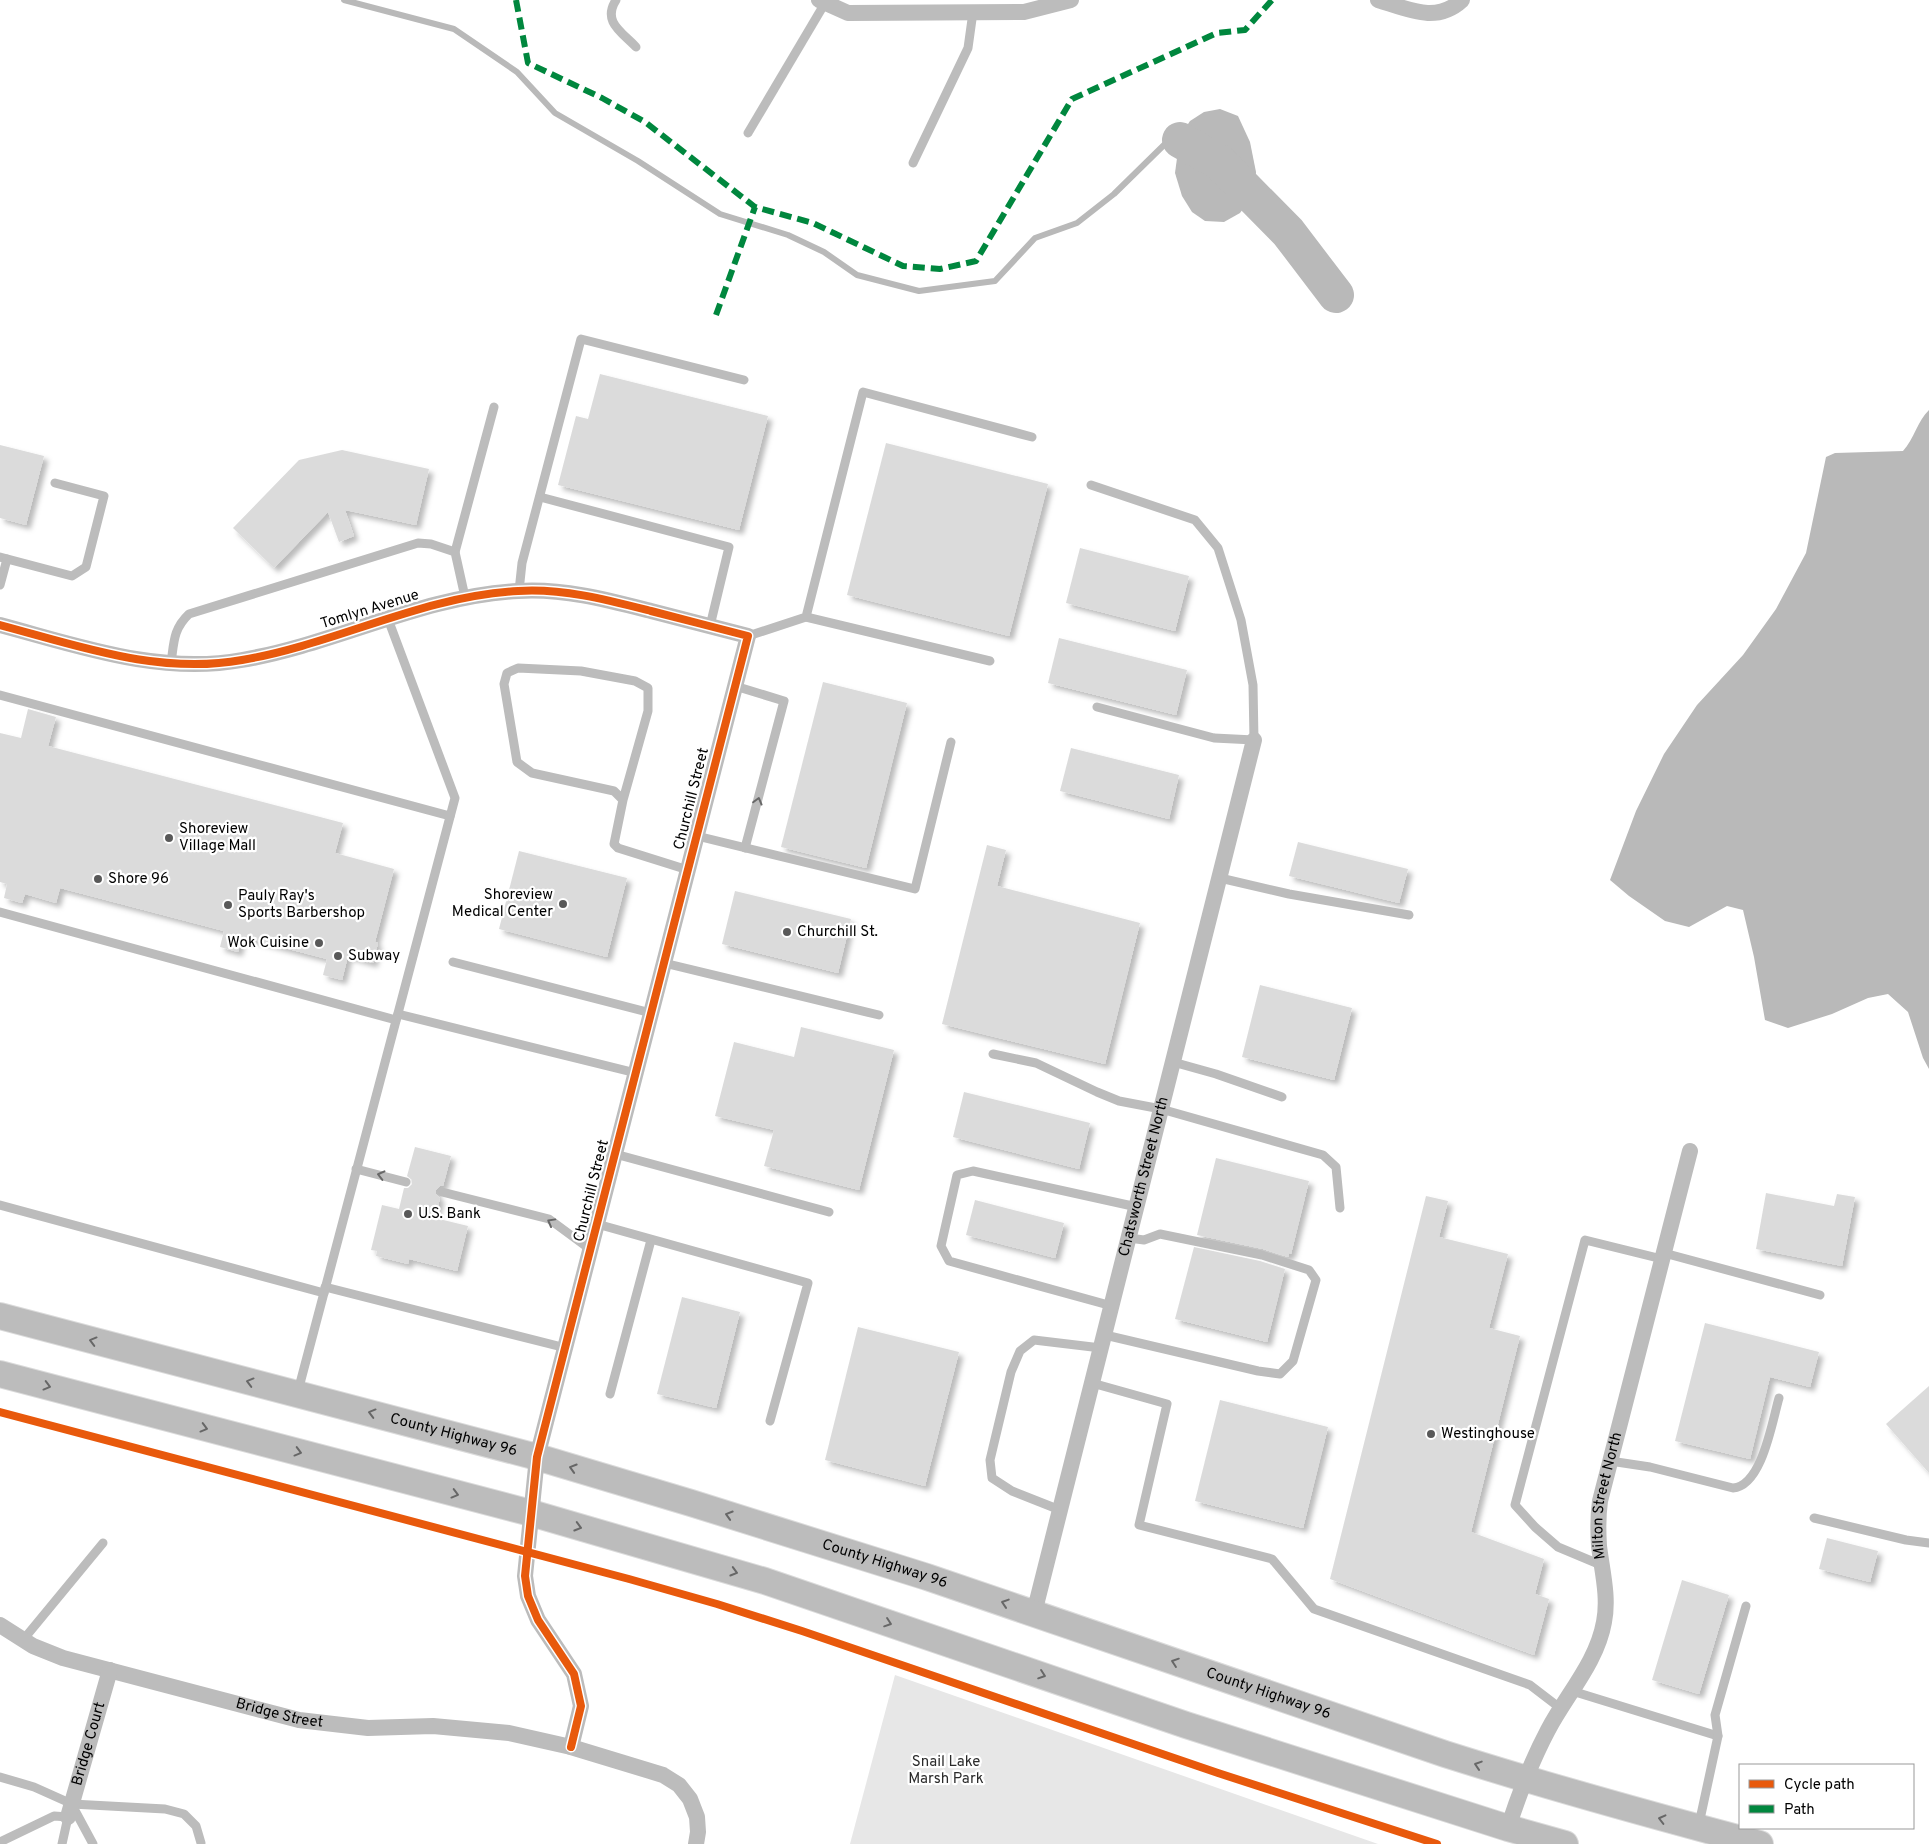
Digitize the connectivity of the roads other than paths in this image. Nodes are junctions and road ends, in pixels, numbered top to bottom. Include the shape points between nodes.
1 (616, 0) edge
2 (1071, 0) edge
3 (1378, 0) edge
4 (1462, 0) edge
5 (822, 1) edge
6 (973, 12) junction
7 (636, 47) dead end
8 (748, 133) dead end
9 (913, 163) dead end
10 (744, 380) dead end
11 (494, 407) dead end
12 (1032, 437) dead end
13 (55, 483) dead end
14 (1090, 485) dead end
15 (540, 497) junction
16 (455, 552) junction
17 (3, 558) edge
18 (0, 584) edge
19 (519, 590) junction
20 (465, 597) junction
21 (806, 617) junction
22 (388, 619) junction
23 (0, 625) edge
24 (710, 626) junction
25 (748, 636) junction
26 (990, 661) dead end
27 (171, 663) junction
28 (735, 686) junction
29 (0, 695) edge
30 (1097, 707) dead end
31 (1254, 740) junction
32 (951, 742) dead end
33 (622, 800) junction
34 (450, 816) junction
35 (697, 836) junction
36 (745, 848) junction
37 (688, 870) junction
38 (1220, 878) junction
39 (0, 912) edge
40 (1409, 915) dead end
41 (453, 962) dead end
42 (664, 963) junction
43 (651, 1013) junction
44 (879, 1015) dead end
45 (397, 1017) junction
46 (993, 1054) dead end
47 (1173, 1062) junction
48 (636, 1073) junction
49 (1282, 1097) dead end
50 (1161, 1109) junction
51 (1690, 1151) dead end
52 (615, 1154) junction
53 (356, 1169) junction
54 (406, 1182) dead end
55 (442, 1192) dead end
56 (0, 1205) edge
57 (1137, 1207) junction
58 (1340, 1208) dead end
59 (829, 1212) dead end
60 (597, 1224) junction
61 (1129, 1238) junction
62 (651, 1240) junction
63 (591, 1250) junction
64 (1663, 1256) junction
65 (324, 1290) junction
66 (1820, 1295) dead end
67 (1112, 1306) junction
68 (0, 1316) edge
69 (1103, 1341) junction
70 (566, 1348) junction
71 (0, 1374) edge
72 (1092, 1383) junction
73 (297, 1394) junction
74 (610, 1394) dead end
75 (1779, 1398) dead end
76 (770, 1421) dead end
77 (538, 1457) junction
78 (1610, 1461) junction
79 (1060, 1510) junction
80 (531, 1514) junction
81 (1814, 1518) dead end
82 (1929, 1542) edge
83 (104, 1543) dead end
84 (1602, 1565) junction
85 (1746, 1606) dead end
86 (1034, 1612) junction
87 (0, 1625) edge
88 (23, 1640) junction
89 (110, 1670) junction
90 (1572, 1691) junction
91 (1560, 1708) junction
92 (1718, 1736) junction
93 (571, 1747) junction
94 (0, 1777) edge
95 (1524, 1780) junction
96 (70, 1811) junction
97 (1508, 1828) junction
98 (1698, 1828) junction
99 (0, 1842) edge
100 (201, 1843) edge
101 (62, 1844) edge
102 (93, 1844) edge
103 (696, 1844) edge
104 (1565, 1844) edge
105 (1760, 1844) edge

1 - 7 lane via 610,8 612,23
2 - 6 street via 1024,12
3 - 4 street via 1431,15 1452,9
5 - 6 street via 848,12
5 - 8 lane
6 - 9 lane via 968,48
10 - 15 lane via 581,339
11 - 16 lane
12 - 21 lane via 863,392
13 - 17 lane via 104,496 86,567 72,576
14 - 31 lane via 1194,520 1218,548 1240,620 1253,685
15 - 19 lane via 522,563
15 - 24 lane via 729,547
16 - 20 lane
16 - 27 lane via 418,543 189,614 180,623
17 - 18 lane
19 - 20 street, Tomlyn Avenue
19 - 24 street, Tomlyn Avenue via 565,592
20 - 22 street, Tomlyn Avenue
21 - 25 lane
21 - 26 lane
22 - 27 street, Tomlyn Avenue via 241,661
22 - 34 lane via 455,798
23 - 27 street, Tomlyn Avenue via 108,654
24 - 25 street, Tomlyn Avenue
25 - 28 street, Churchill Street
28 - 35 street, Churchill Street
36 -> 28 lane via 784,701
29 - 34 lane
30 - 31 lane via 1214,738
31 - 38 street, Chatsworth Street North
32 - 36 lane via 914,889
33 - 33 lane via 614,792 532,773 517,762 504,684 508,673 518,668 581,671 635,681 648,688 648,711
33 - 37 lane via 614,844
34 - 45 lane
35 - 36 lane
35 - 37 street, Churchill Street
37 - 42 street, Churchill Street
38 - 40 lane
38 - 47 street, Chatsworth Street North
39 - 45 lane
41 - 43 lane
42 - 43 street, Churchill Street
42 - 44 lane
43 - 48 street, Churchill Street
45 - 48 lane
45 - 53 lane
46 - 50 lane via 1036,1063 1119,1101
47 - 49 lane
47 - 50 street, Chatsworth Street North
48 - 52 street, Churchill Street
50 - 57 street, Chatsworth Street North
50 - 58 lane via 1323,1155 1336,1167
51 - 64 street, Milton Street North
52 - 59 lane
52 - 60 street, Churchill Street
54 -> 53 lane
53 - 65 lane
63 -> 55 lane via 549,1219
56 - 65 lane
57 - 61 street, Chatsworth Street North
57 - 67 lane via 973,1170 957,1175 941,1246 949,1260
60 - 62 lane
60 - 63 street, Churchill Street
61 - 67 street, Chatsworth Street North
61 - 69 lane via 1144,1240 1160,1234 1262,1255 1309,1270 1316,1280 1293,1361 1280,1374
62 - 74 lane
62 - 76 lane via 808,1283
63 - 70 street, Churchill Street
64 - 66 lane
64 - 78 street, Milton Street North
64 - 84 lane via 1585,1240 1515,1505 1558,1547
65 - 70 lane
65 - 73 lane
67 - 69 street, Chatsworth Street North
73 -> 68 main road, County Highway 96
69 - 72 street, Chatsworth Street North
69 - 79 lane via 1034,1340 1020,1351 1011,1372 990,1460 992,1478 1012,1491
70 - 77 street, Churchill Street
71 -> 80 main road
72 - 79 street, Chatsworth Street North
72 - 91 lane via 1167,1404 1139,1525 1272,1559 1314,1609 1530,1685
77 -> 73 main road, County Highway 96
75 - 78 lane via 1760,1463 1740,1488
77 - 80 street, Churchill Street
86 -> 77 main road, County Highway 96
78 - 84 street, Milton Street North via 1598,1523
79 - 86 street, Chatsworth Street North
80 - 93 street, Churchill Street via 525,1576 528,1596 538,1620 574,1674 580,1706
80 -> 97 main road via 766,1581 1186,1725
81 - 82 lane via 1906,1540
83 - 88 lane
84 - 90 street, Milton Street North via 1606,1600 1604,1622 1598,1644
85 - 92 lane via 1715,1714
95 -> 86 main road, County Highway 96
87 - 88 street, Bridge Street
88 - 89 street, Bridge Street via 63,1658
89 - 93 street, Bridge Street via 299,1720 368,1728 433,1726 509,1734
89 - 96 street, Bridge Court
90 - 91 street, Milton Street North
90 - 92 lane
91 - 95 street, Milton Street North
92 - 98 lane
93 - 103 street via 663,1775 678,1785 690,1799 697,1817
94 - 96 lane via 34,1786
95 - 97 street, Milton Street North
98 -> 95 main road, County Highway 96
96 - 99 lane
96 - 100 lane via 165,1809 184,1814 196,1826
96 - 101 lane
96 - 102 lane
97 - 104 main road
98 - 105 main road, County Highway 96

